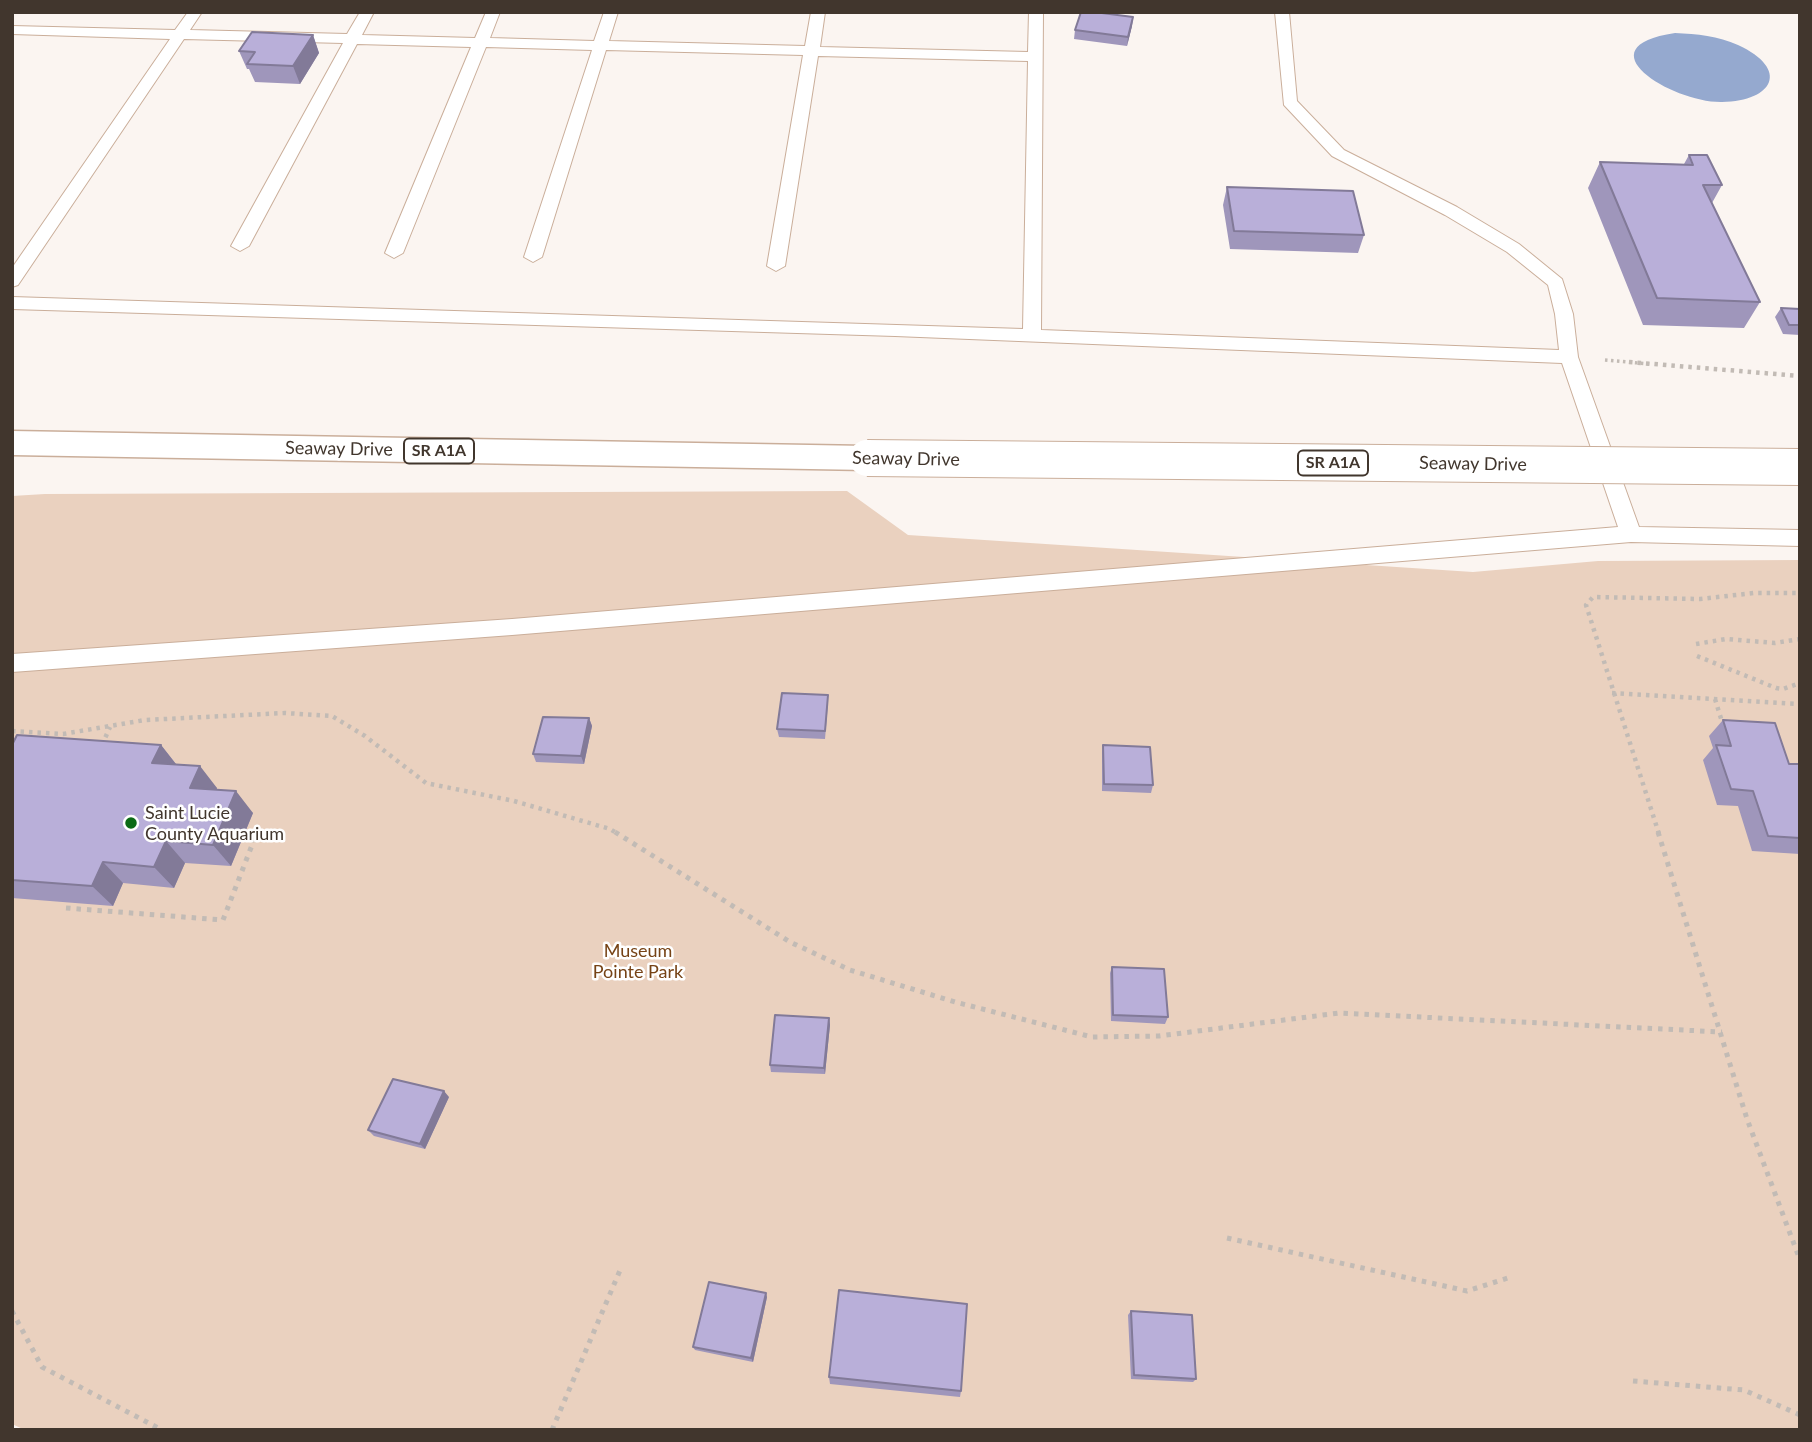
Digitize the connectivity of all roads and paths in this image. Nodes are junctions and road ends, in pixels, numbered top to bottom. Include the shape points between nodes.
1 (195, 12) edge
2 (367, 12) edge
3 (494, 12) edge
4 (611, 12) edge
5 (818, 12) edge
6 (1036, 12) edge
7 (1282, 12) edge
8 (12, 30) edge
9 (180, 35) junction
10 (352, 40) junction
11 (480, 43) junction
12 (598, 46) junction
13 (811, 52) junction
14 (1035, 58) junction
15 (240, 246) dead end
16 (394, 253) dead end
17 (533, 257) dead end
18 (776, 266) dead end
19 (12, 281) edge
20 (12, 303) edge
21 (1032, 336) junction
22 (1569, 357) junction
23 (1800, 376) edge
24 (12, 443) edge
25 (1800, 467) edge
26 (1631, 534) junction
27 (1800, 538) edge
28 (1800, 593) edge
29 (1800, 639) edge
30 (1696, 645) dead end
31 (1697, 656) dead end
32 (12, 663) edge
33 (1800, 683) edge
34 (1612, 693) junction
35 (1715, 699) junction
36 (1800, 704) edge
37 (110, 727) junction
38 (12, 731) edge
39 (1728, 737) edge
40 (99, 750) edge
41 (243, 839) dead end
42 (66, 908) edge
43 (1722, 1032) junction
44 (1227, 1238) dead end
45 (1800, 1261) edge
46 (621, 1268) dead end
47 (1511, 1277) dead end
48 (12, 1311) edge
49 (1633, 1381) dead end
50 (1800, 1415) edge
51 (162, 1430) edge
52 (552, 1430) edge

1 - 9 lane
2 - 10 lane
3 - 11 lane
4 - 12 lane
5 - 13 lane
6 - 14 lane
7 - 22 lane via 1289,102 1338,153 1513,248 1556,284
8 - 9 lane
9 - 10 lane
9 - 19 lane
10 - 11 lane
10 - 15 lane
11 - 12 lane
11 - 16 lane
12 - 13 lane
12 - 17 lane
13 - 14 lane
13 - 18 lane
14 - 21 lane
20 - 21 lane
21 - 22 lane
22 - 23 path
22 - 26 lane
24 - 25 main road, Seaway Drive / SR A1A, bridge via 867,458
26 - 27 lane
26 - 32 lane via 526,626
28 - 34 path via 1700,599 1593,597 1586,605
29 - 30 path via 1775,643 1727,639
31 - 33 path via 1776,688
34 - 35 path
34 - 43 path
35 - 36 path
35 - 39 path
37 - 38 path via 64,734
37 - 40 path
37 - 43 path via 145,720 285,713 332,716 426,783 514,801 610,829 790,942 850,970 1092,1037 1158,1037 1339,1013
41 - 42 path via 254,840 223,920
43 - 45 path via 1766,1181
44 - 47 path via 1466,1291
46 - 52 path
48 - 51 path via 42,1367
49 - 50 path via 1744,1390

